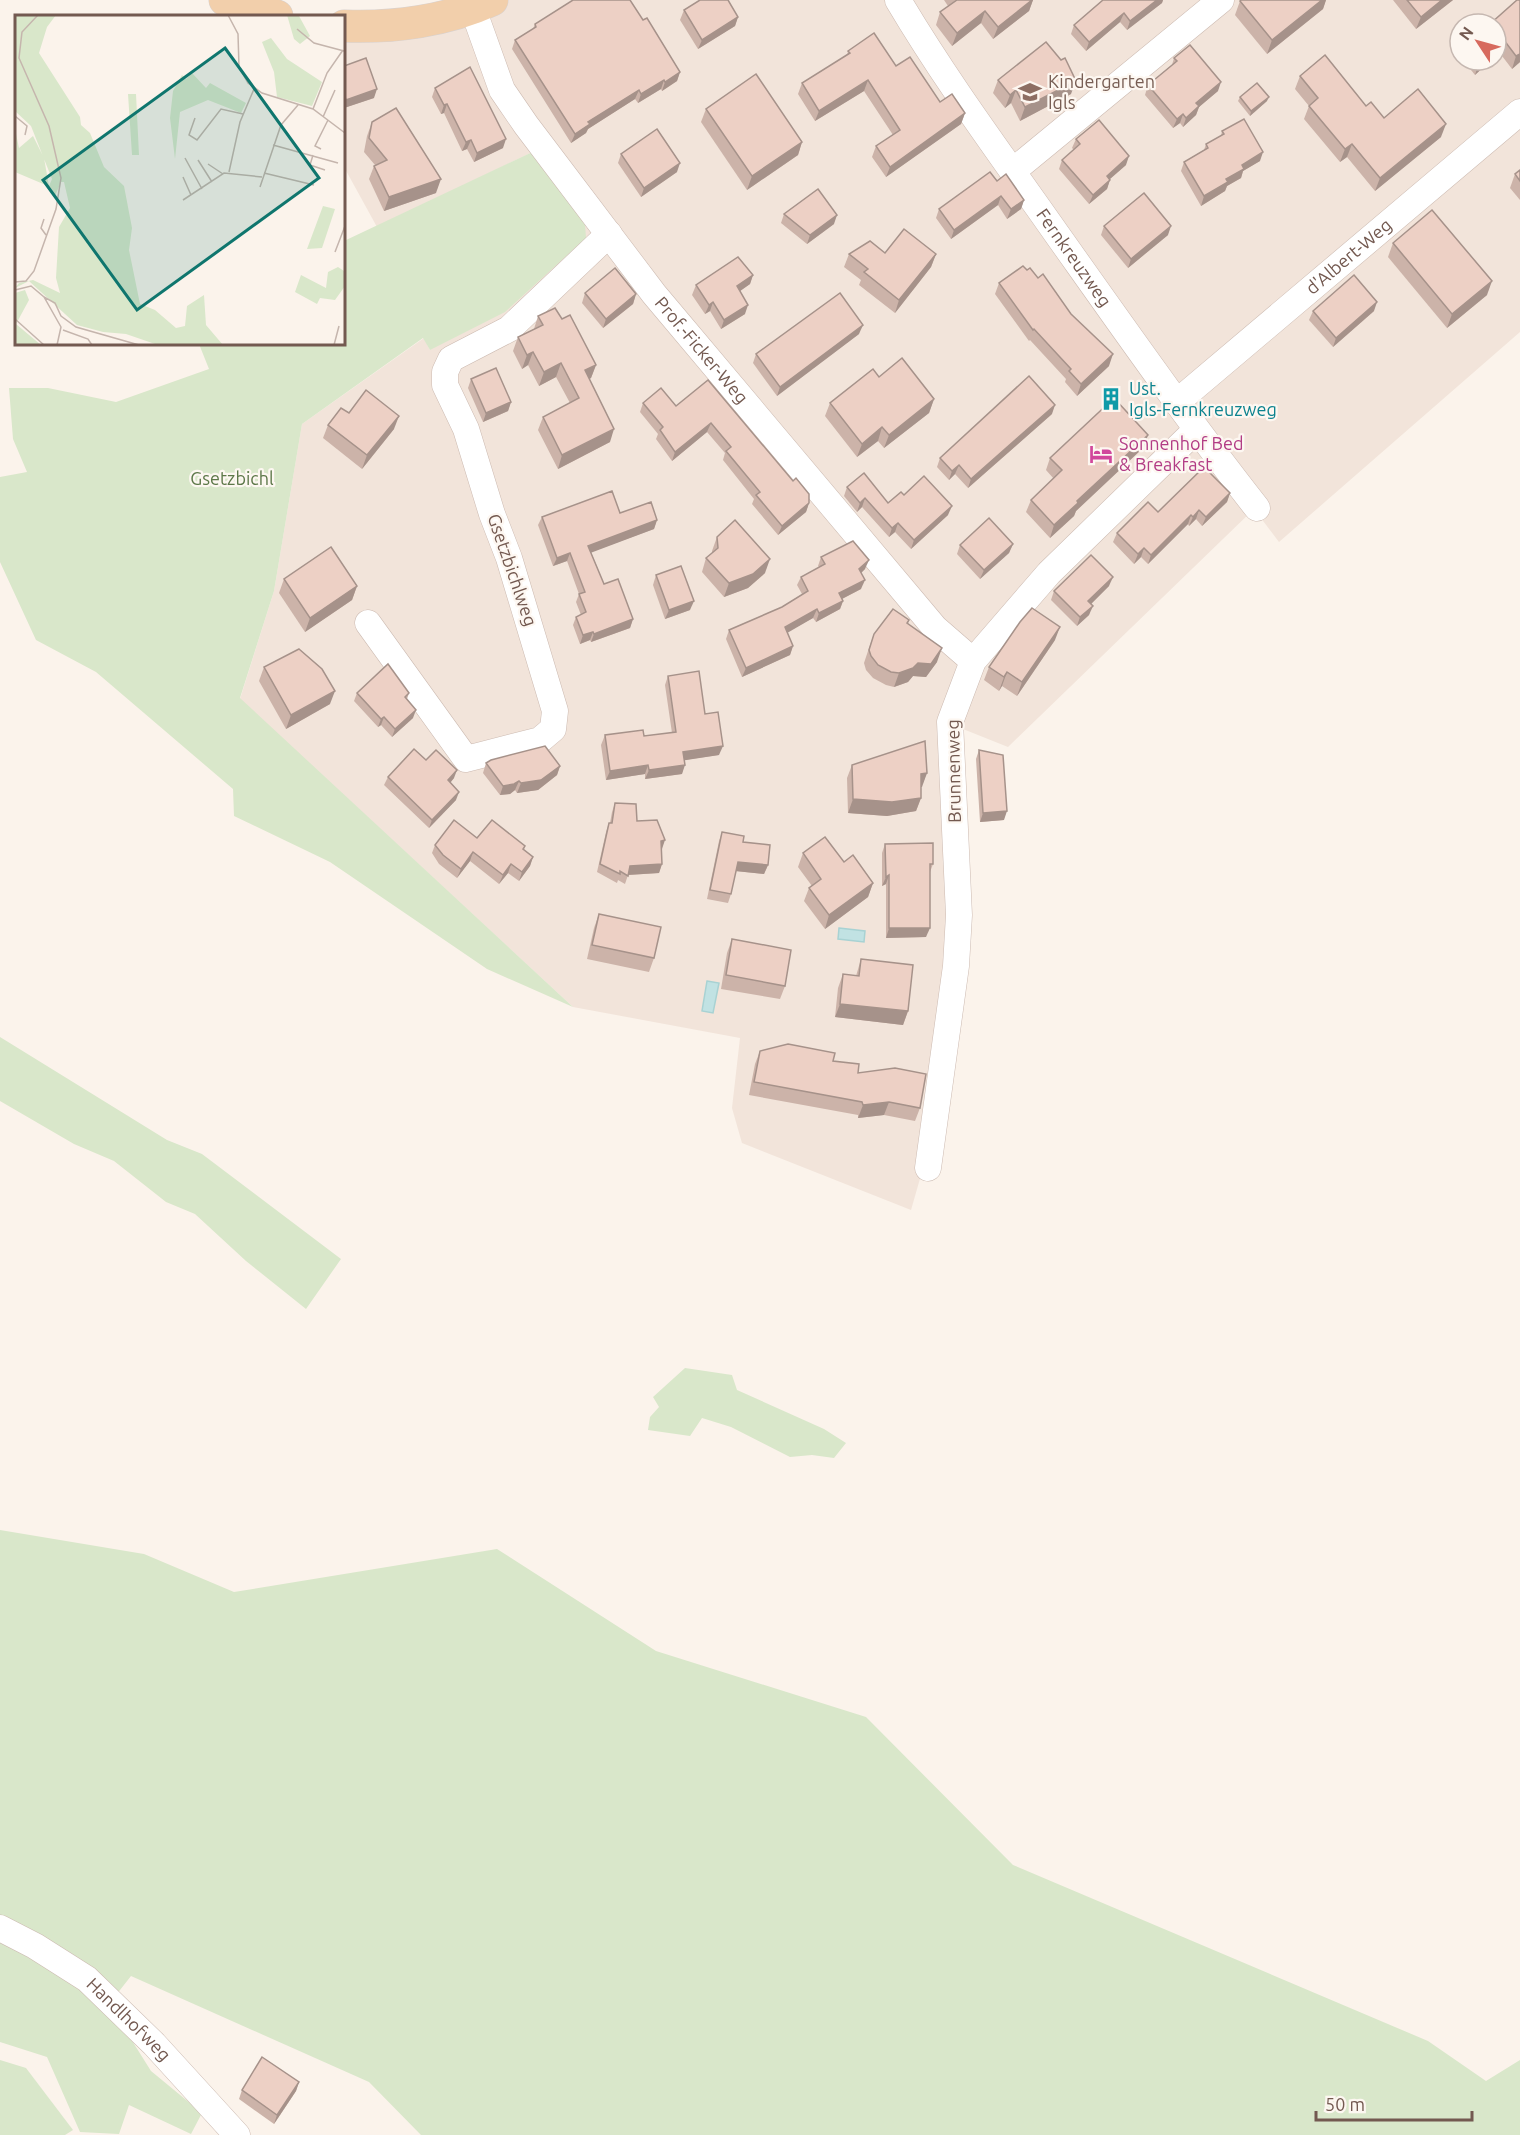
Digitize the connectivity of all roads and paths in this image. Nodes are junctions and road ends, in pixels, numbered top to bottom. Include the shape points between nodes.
1 (225, 0) edge
2 (898, 0) edge
3 (1221, 0) edge
4 (483, 4) edge
5 (274, 15) edge
6 (345, 26) edge
7 (1520, 112) edge
8 (1013, 171) junction
9 (609, 234) junction
10 (1177, 402) junction
11 (1196, 430) junction
12 (1257, 508) dead end
13 (368, 623) dead end
14 (974, 661) junction
15 (928, 1168) dead end
16 (0, 1928) edge
17 (237, 2135) edge

1 - 5 main road
2 - 8 street, Fernkreuzweg
3 - 8 street
4 - 6 main road via 399,25
4 - 9 street, Prof.-Ficker-Weg via 502,90
7 - 10 street, d'Albert-Weg
8 - 10 street, Fernkreuzweg
9 - 13 street, Gsetzbichlweg via 509,328 451,359 444,372 445,385 466,429 534,634 555,711 553,729 540,740 466,759
9 - 14 street, Prof.-Ficker-Weg via 654,294 935,628
10 - 11 street, Fernkreuzweg
11 - 12 street, Fernkreuzweg
11 - 14 street, Brunnenweg via 1049,573
14 - 15 street, Brunnenweg via 950,722 959,915 956,966
16 - 17 street, Handlhofweg via 87,1979 154,2044

